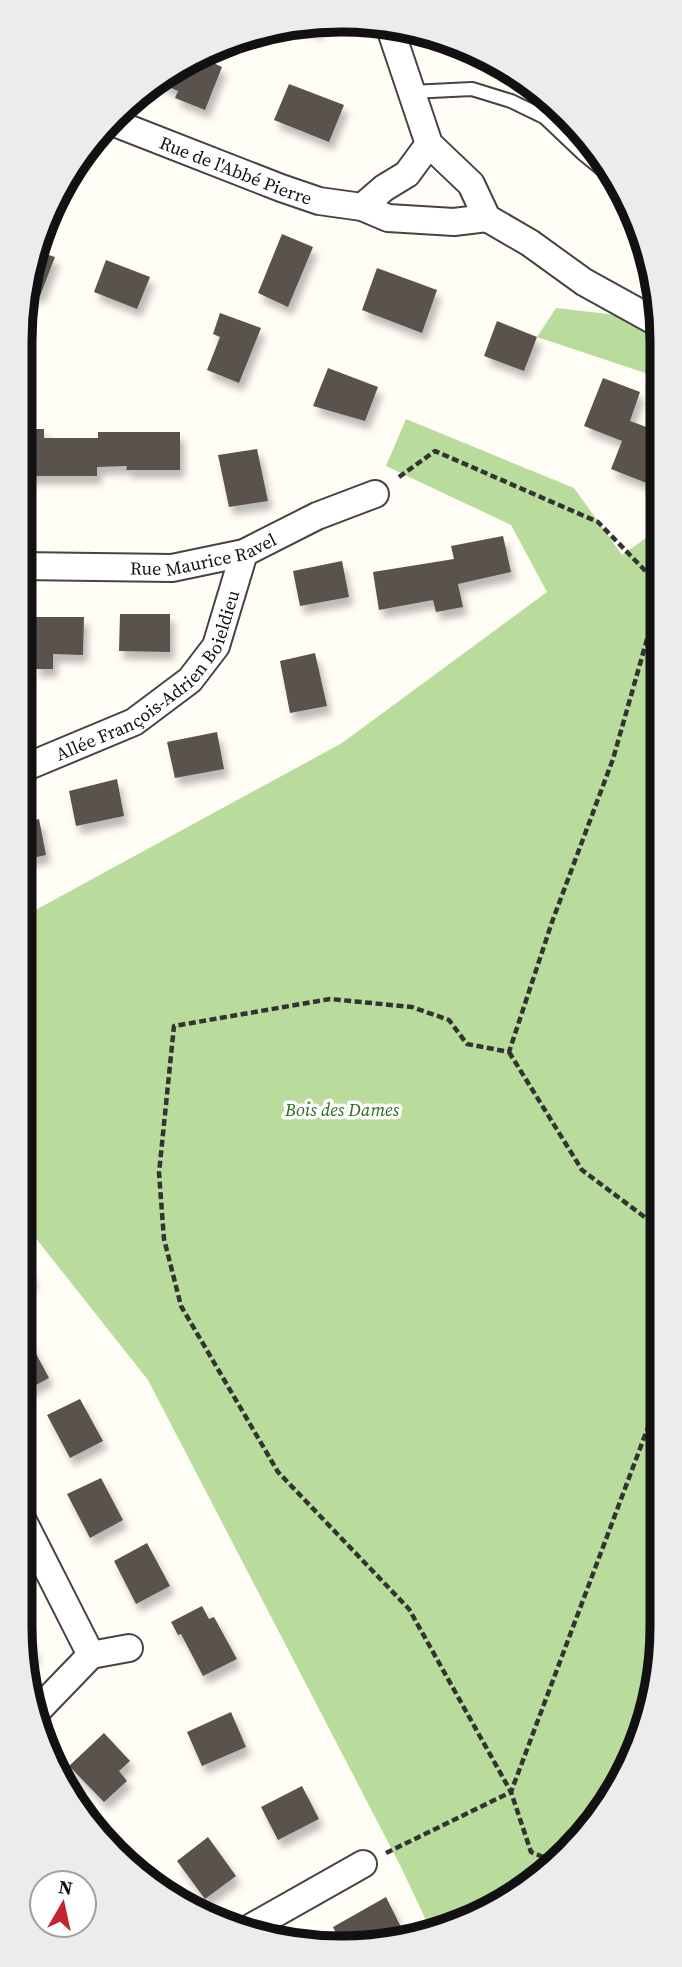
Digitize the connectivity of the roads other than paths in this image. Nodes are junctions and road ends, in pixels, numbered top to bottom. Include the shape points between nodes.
1 (392, 36) edge
2 (410, 92) junction
3 (119, 125) edge
4 (429, 144) junction
5 (593, 162) edge
6 (362, 207) junction
7 (488, 218) junction
8 (650, 318) edge
9 (375, 494) road end
10 (244, 553) junction
11 (32, 566) edge
12 (32, 765) edge
13 (32, 1539) edge
14 (129, 1648) dead end
15 (91, 1655) junction
16 (42, 1706) edge
17 (363, 1864) road end
18 (258, 1924) edge

1 - 2 street
2 - 4 street
2 - 5 lane via 472,89 511,101 544,117
3 - 6 street, Rue de l'Abbé Pierre via 319,201
4 - 6 street via 407,174
4 - 7 street via 471,184
6 - 7 street, Rue de l'Abbé Pierre via 387,218 454,222
7 - 8 street via 584,282
9 - 10 street, Rue Maurice Ravel via 317,516
10 - 11 street, Rue Maurice Ravel via 172,568
10 - 12 street, Allée François-Adrien Boieldieu via 216,646 190,680 134,722
13 - 15 street
14 - 15 street
15 - 16 street
17 - 18 street

